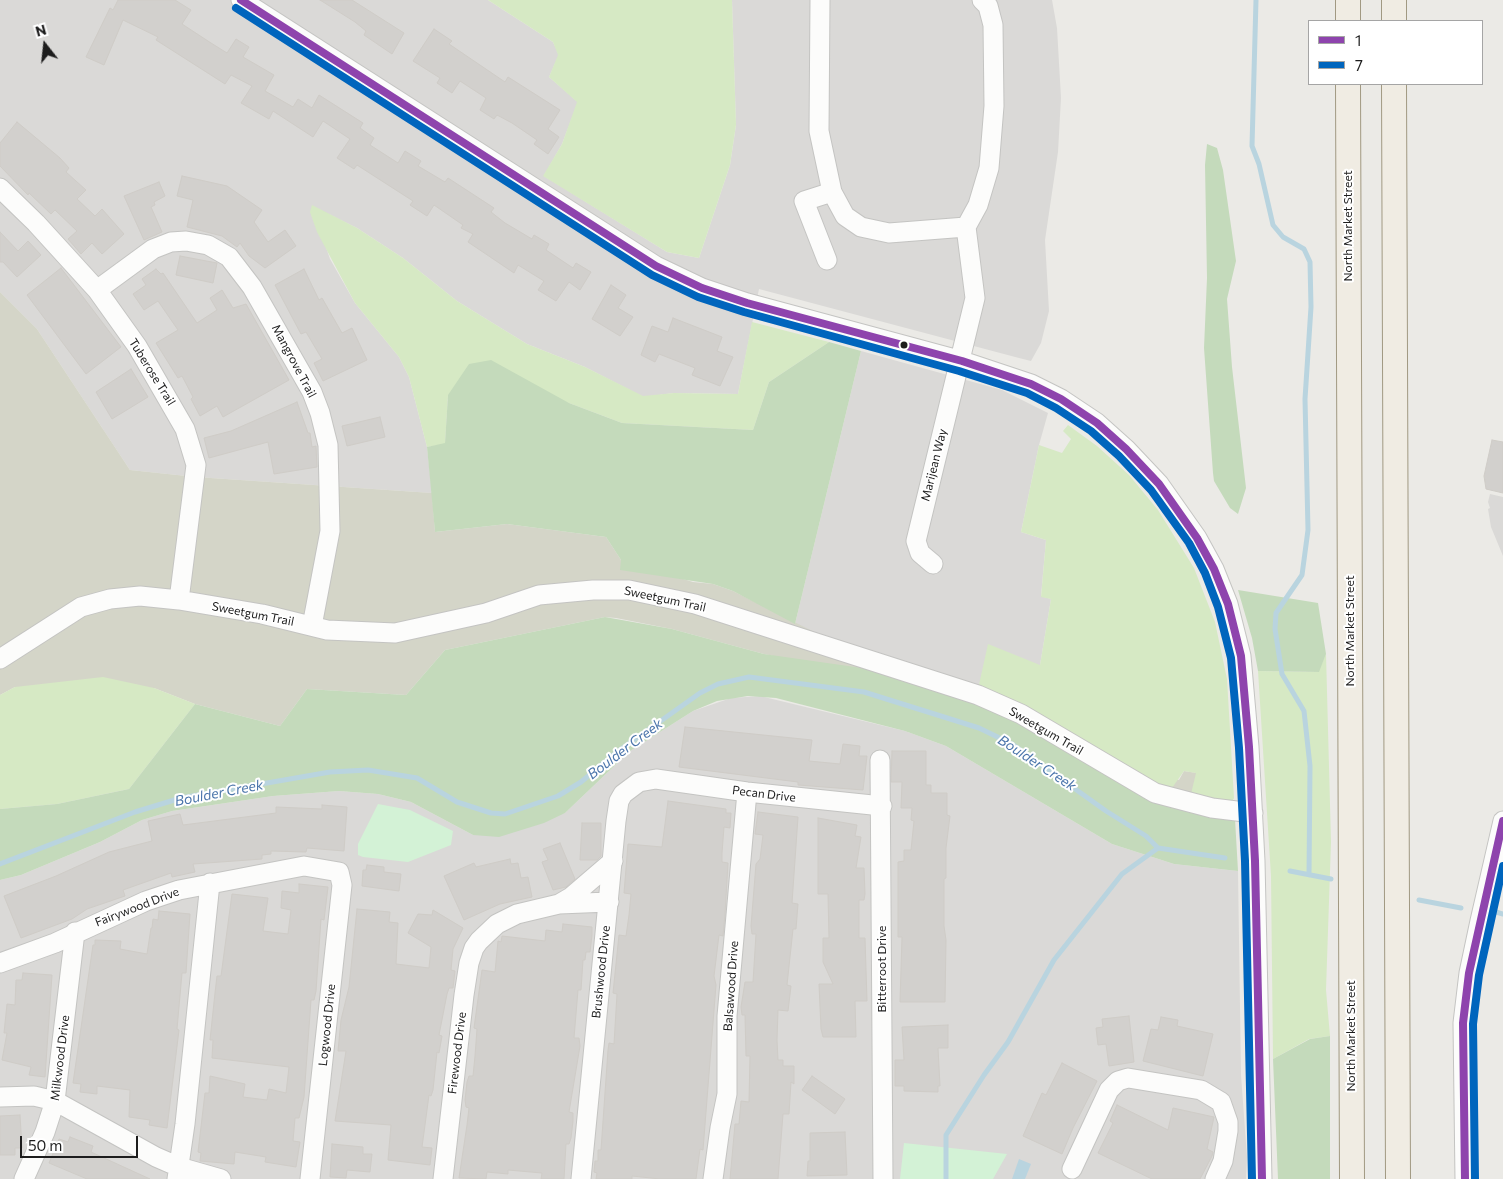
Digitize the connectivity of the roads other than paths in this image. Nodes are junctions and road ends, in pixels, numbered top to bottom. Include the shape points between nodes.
1 (241, 0) edge
2 (820, 0) edge
3 (982, 0) edge
4 (1348, 0) edge
5 (1394, 0) edge
6 (1348, 20) edge
7 (1394, 20) edge
8 (1348, 85) edge
9 (1394, 85) edge
10 (0, 188) edge
11 (832, 192) junction
12 (966, 227) junction
13 (827, 260) dead end
14 (97, 290) junction
15 (960, 360) junction
16 (933, 564) dead end
17 (179, 600) junction
18 (312, 626) junction
19 (0, 659) edge
20 (880, 760) dead end
21 (647, 779) joint
22 (747, 792) junction
23 (882, 806) junction
24 (1253, 812) junction
25 (1503, 821) edge
26 (613, 861) junction
27 (339, 872) joint
28 (210, 883) junction
29 (609, 902) junction
30 (559, 904) junction
31 (75, 932) junction
32 (0, 963) edge
33 (0, 1097) edge
34 (55, 1100) junction
35 (1072, 1169) dead end
36 (178, 1173) edge
37 (24, 1179) edge
38 (220, 1179) edge
39 (310, 1179) edge
40 (443, 1179) edge
41 (581, 1179) edge
42 (713, 1179) edge
43 (883, 1179) edge
44 (1215, 1179) edge
45 (1262, 1179) edge
46 (1352, 1179) edge
47 (1398, 1179) edge
48 (1464, 1179) edge

1 - 15 street via 656,266 702,288 747,303
2 - 11 street via 819,132
3 - 12 street via 988,6 993,25 994,106 989,168 978,205
4 - 6 main road
5 - 7 main road
8 - 46 main road, North Market Street
9 - 47 main road
10 - 14 street, Tuberose Trail
11 - 12 street via 844,216 861,227 889,233
11 - 13 street via 804,201
12 - 15 street, Marijean Way via 975,298
14 - 17 street, Tuberose Trail via 155,376 192,446 196,465
14 - 18 street, Mangrove Trail via 153,249 186,241 208,246 230,257 252,287 312,392 328,445 330,531
15 - 16 street, Marijean Way via 916,541 920,553
15 - 24 street via 1006,374 1061,399 1114,437 1170,498 1214,569 1236,634 1245,691
17 - 18 street, Sweetgum Trail
17 - 19 street, Sweetgum Trail via 140,596 110,598 81,607
18 - 24 street, Sweetgum Trail via 327,630 395,633 486,613 539,595 629,590 695,604 978,695 1021,714 1155,793 1212,808
20 - 23 street, Bitterroot Drive
21 - 22 street, Pecan Drive
21 - 26 street, Brushwood Drive via 632,786 619,801
22 - 23 street, Pecan Drive
22 - 42 street, Balsawood Drive via 727,1016 727,1094
23 - 43 street, Bitterroot Drive
24 - 45 street
25 - 48 street via 1478,930 1463,1022
26 - 29 street, Brushwood Drive
26 - 30 street
27 - 28 street, Fairywood Drive via 304,866
27 - 39 street, Logwood Drive via 342,884
28 - 31 street, Fairywood Drive via 146,901
28 - 36 street
29 - 30 street
29 - 41 street, Brushwood Drive
30 - 40 street, Firewood Drive via 517,914 486,932 474,948 469,962
31 - 32 street, Fairywood Drive
31 - 34 street, Milkwood Drive
33 - 34 street via 34,1096
34 - 36 street
34 - 37 street, Milkwood Drive
35 - 44 street via 1109,1090 1118,1081 1128,1078 1201,1090 1221,1102 1228,1132 1223,1161
36 - 38 street

